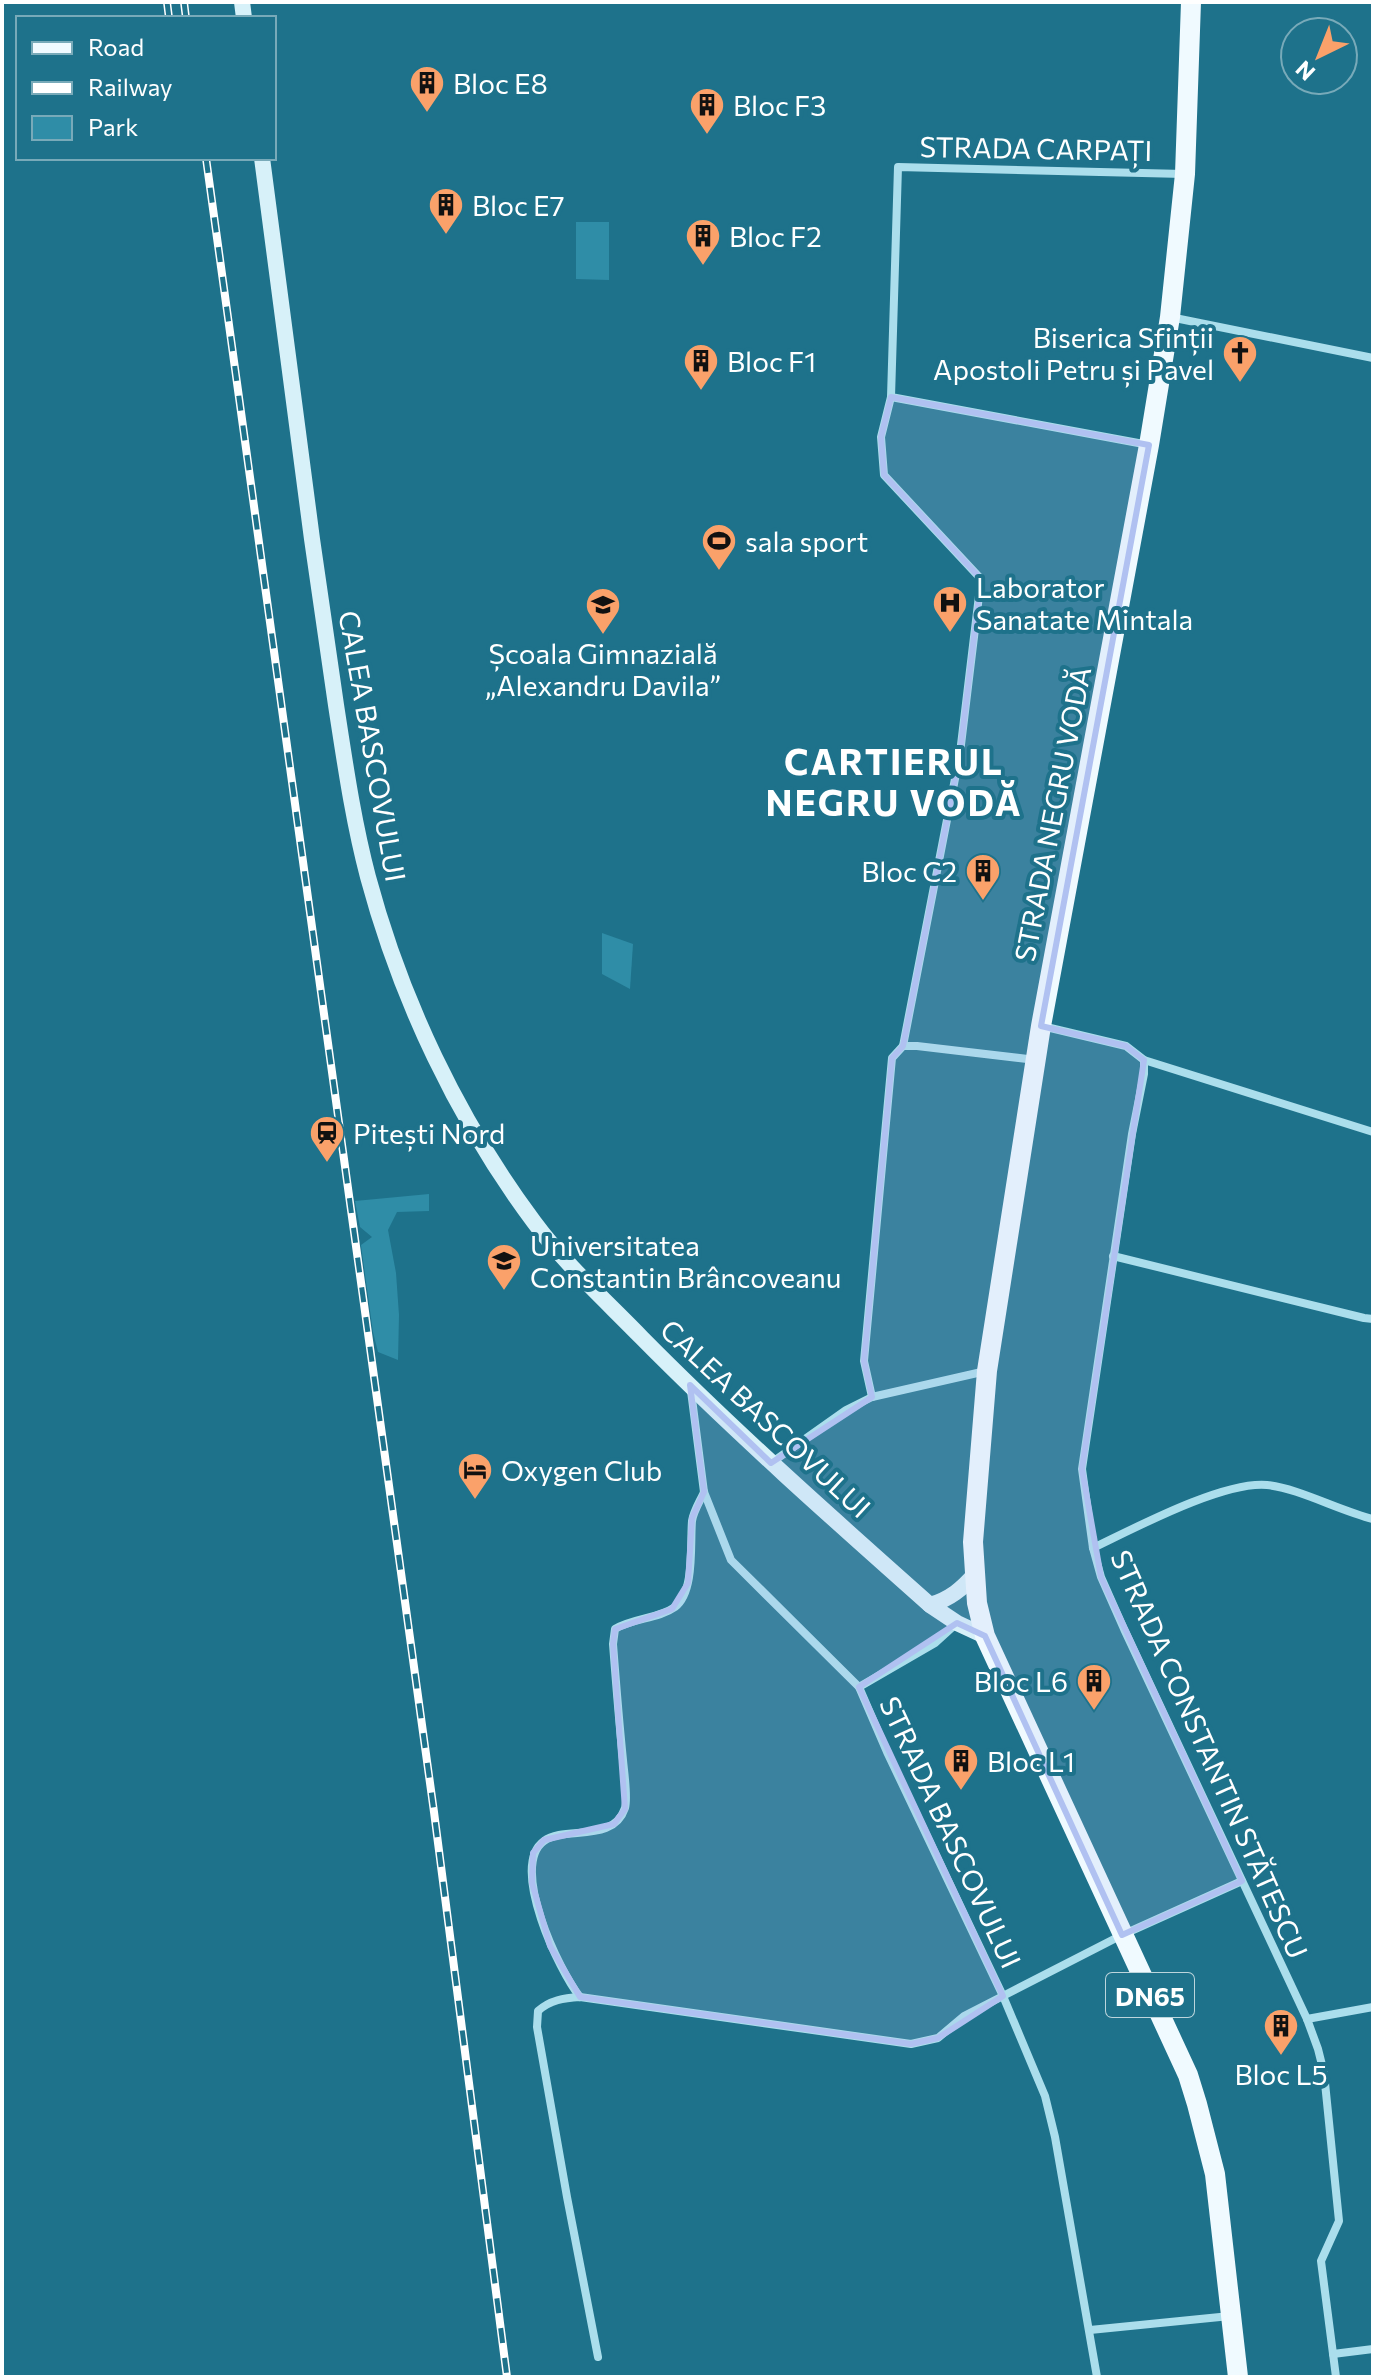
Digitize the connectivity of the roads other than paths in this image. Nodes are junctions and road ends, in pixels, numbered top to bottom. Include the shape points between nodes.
1 (1191, 2) edge
2 (262, 160) edge
3 (1185, 174) junction
4 (1170, 317) junction
5 (1373, 358) edge
6 (891, 397) junction
7 (1149, 445) junction
8 (1041, 1026) junction
9 (903, 1046) junction
10 (1036, 1060) junction
11 (1144, 1060) junction
12 (1373, 1132) edge
13 (1113, 1256) junction
14 (1373, 1319) edge
15 (987, 1371) junction
16 (690, 1385) junction
17 (872, 1397) junction
18 (771, 1463) junction
19 (704, 1492) junction
20 (1373, 1519) edge
21 (1093, 1548) junction
22 (975, 1574) junction
23 (930, 1605) junction
24 (957, 1623) junction
25 (985, 1636) junction
26 (859, 1687) junction
27 (1242, 1881) junction
28 (1122, 1935) junction
29 (1003, 1996) junction
30 (580, 1997) junction
31 (1373, 2007) edge
32 (1307, 2019) junction
33 (1231, 2316) junction
34 (1090, 2330) junction
35 (1373, 2349) edge
36 (1333, 2354) junction
37 (598, 2357) dead end
38 (1097, 2377) edge
39 (1238, 2377) edge
40 (1336, 2377) edge

1 - 3 main road, STRADA NEGRU VODĂ
2 - 16 street, CALEA BASCOVULUI via 349,792 386,938 450,1085 527,1213 572,1267
3 - 4 main road, STRADA NEGRU VODĂ
3 - 6 street, STRADA CARPAȚI via 898,167
4 - 5 street
4 - 7 main road, STRADA NEGRU VODĂ
6 - 7 street
6 - 9 street via 881,437 884,475 981,579 960,753
7 - 8 main road, STRADA NEGRU VODĂ
8 - 10 main road, STRADA NEGRU VODĂ
8 - 11 street via 1126,1046
9 - 10 street
9 - 17 street via 892,1058 864,1361
10 - 15 main road, STRADA NEGRU VODĂ
11 - 12 street
11 - 13 street, STRADA CONSTANTIN STĂTESCU
13 - 14 street
13 - 21 street, STRADA CONSTANTIN STĂTESCU via 1082,1469
15 - 17 street
15 - 22 main road, STRADA NEGRU VODĂ
16 - 18 street, CALEA BASCOVULUI
16 - 19 street, STRADA BASCOVULUI
17 - 18 street
18 - 23 street, CALEA BASCOVULUI
19 - 26 street, STRADA BASCOVULUI via 731,1560
19 - 30 street via 692,1518 688,1583 680,1602 615,1629 625,1809 614,1824 544,1840 533,1853 532,1883 550,1946
20 - 21 street via 1267,1485 1239,1487
21 - 27 street, STRADA CONSTANTIN STĂTESCU via 1118,1616
22 - 23 street via 947,1600
22 - 25 main road, STRADA NEGRU VODĂ
23 - 24 street, CALEA BASCOVULUI
24 - 25 street, CALEA BASCOVULUI
24 - 26 street, STRADA BASCOVULUI via 935,1643
25 - 28 main road, DN65
26 - 29 street, STRADA BASCOVULUI
27 - 28 street
27 - 32 street, STRADA CONSTANTIN STĂTESCU
28 - 29 street
28 - 33 main road, DN65 via 1197,2104 1215,2174
29 - 30 street via 964,2016 938,2038 911,2044
29 - 34 street, STRADA BASCOVULUI via 1045,2096
30 - 37 street via 546,2004 538,2011 537,2027
31 - 32 street
32 - 36 street, STRADA CONSTANTIN STĂTESCU via 1324,2073 1339,2221 1321,2261
33 - 34 street
33 - 39 main road, DN65
34 - 38 street, STRADA BASCOVULUI
35 - 36 street
36 - 40 street, STRADA CONSTANTIN STĂTESCU

